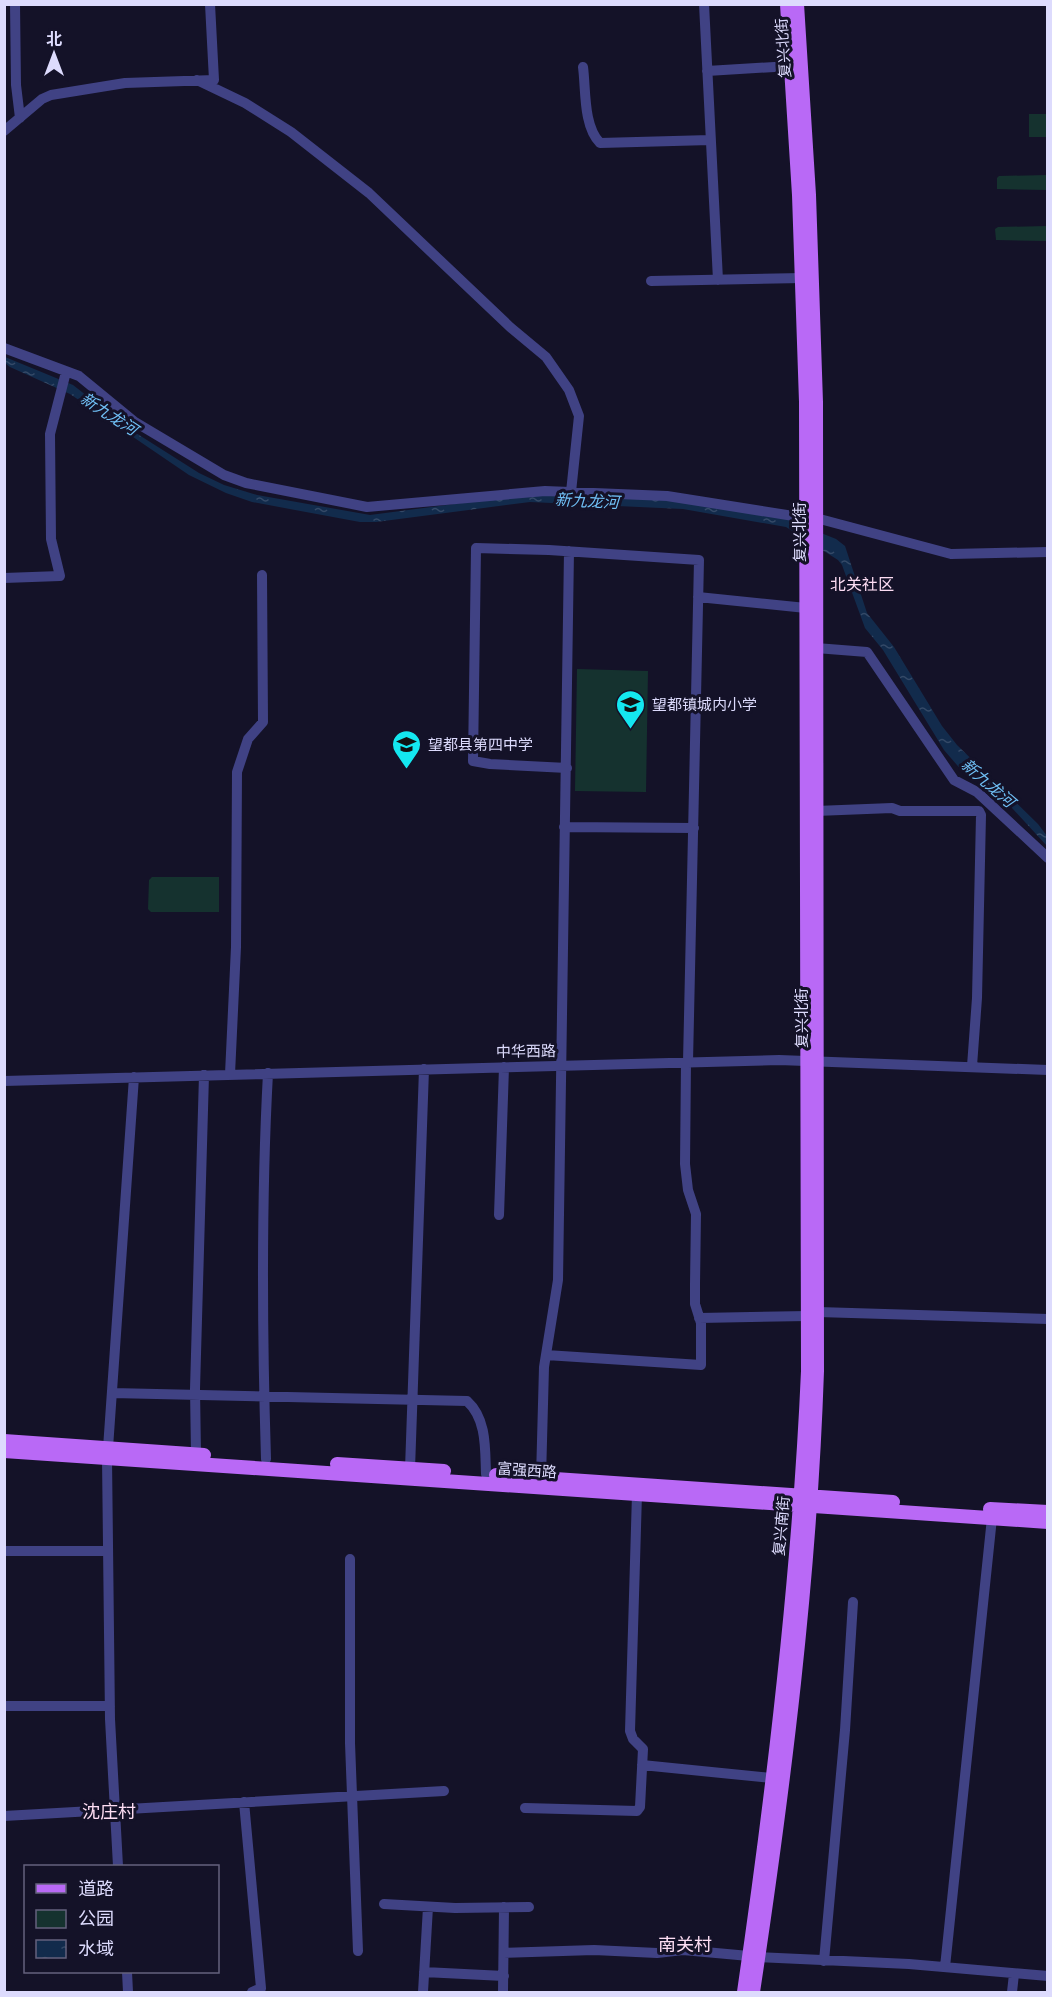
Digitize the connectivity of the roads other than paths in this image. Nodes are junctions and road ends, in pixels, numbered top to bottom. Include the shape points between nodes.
1 (15, 4) edge
2 (210, 4) edge
3 (704, 4) edge
4 (787, 4) edge
5 (797, 4) edge
6 (791, 66) junction
7 (583, 67) dead end
8 (707, 70) junction
9 (197, 80) junction
10 (20, 118) junction
11 (4, 131) edge
12 (710, 140) junction
13 (803, 278) junction
14 (718, 280) junction
15 (651, 281) dead end
16 (4, 348) edge
17 (66, 372) junction
18 (571, 492) junction
19 (811, 521) junction
20 (810, 548) junction
21 (570, 551) junction
22 (1047, 552) edge
23 (262, 575) dead end
24 (4, 578) edge
25 (698, 597) junction
26 (806, 608) junction
27 (816, 648) junction
28 (567, 768) junction
29 (816, 812) junction
30 (564, 827) junction
31 (694, 828) junction
32 (1046, 856) edge
33 (813, 1060) junction
34 (687, 1062) junction
35 (559, 1065) junction
36 (972, 1066) junction
37 (504, 1067) junction
38 (424, 1069) junction
39 (1047, 1070) edge
40 (268, 1073) junction
41 (230, 1074) junction
42 (204, 1075) junction
43 (134, 1077) junction
44 (4, 1081) edge
45 (500, 1215) dead end
46 (813, 1314) junction
47 (699, 1318) junction
48 (1047, 1318) edge
49 (546, 1355) junction
50 (112, 1393) junction
51 (195, 1394) junction
52 (264, 1395) junction
53 (414, 1399) junction
54 (4, 1441) edge
55 (4, 1451) edge
56 (108, 1453) junction
57 (196, 1454) junction
58 (266, 1459) junction
59 (411, 1469) junction
60 (486, 1474) junction
61 (541, 1478) junction
62 (637, 1494) junction
63 (805, 1501) junction
64 (1047, 1512) edge
65 (992, 1518) junction
66 (1047, 1522) edge
67 (4, 1551) edge
68 (108, 1551) junction
69 (350, 1558) dead end
70 (853, 1602) dead end
71 (4, 1706) edge
72 (110, 1706) junction
73 (642, 1765) junction
74 (771, 1778) junction
75 (444, 1791) dead end
76 (352, 1796) junction
77 (244, 1802) junction
78 (525, 1808) dead end
79 (114, 1809) junction
80 (4, 1816) edge
81 (118, 1865) edge
82 (384, 1904) dead end
83 (428, 1906) junction
84 (529, 1907) dead end
85 (504, 1908) junction
86 (358, 1951) dead end
87 (504, 1953) junction
88 (754, 1957) junction
89 (824, 1961) junction
90 (945, 1968) junction
91 (424, 1972) junction
92 (127, 1973) edge
93 (1014, 1974) junction
94 (504, 1976) junction
95 (1047, 1976) edge
96 (128, 1992) edge
97 (252, 1992) edge
98 (423, 1992) edge
99 (504, 1992) edge
100 (744, 1992) edge
101 (753, 1992) edge
102 (1012, 1992) edge

1 - 10 street
2 - 9 street via 214,80
3 - 8 street
4 - 6 main road, 复兴北街
5 - 19 main road, 复兴北街 via 813,292
6 - 8 street
6 - 13 main road, 复兴北街
7 - 12 street via 589,121 600,143
8 - 12 street
9 - 10 street via 125,84 51,95
9 - 18 street via 245,103 317,152 369,194 546,357 569,390 579,416
10 - 11 street
12 - 14 street
13 - 14 street
13 - 19 main road, 复兴北街
14 - 15 street
16 - 17 street
17 - 18 street via 79,376 135,422 224,475 246,483 378,507 520,492
17 - 24 street via 50,434 51,539 60,576
18 - 19 street via 699,499
19 - 20 main road, 复兴北街
19 - 22 street via 951,554
20 - 26 main road, 复兴北街
20 - 27 main road, 复兴北街
21 - 25 street via 699,561
21 - 28 street
21 - 28 street via 476,548 473,761
23 - 41 street via 262,722 248,739 237,772 236,947
25 - 26 street
25 - 31 street
26 - 33 main road, 复兴北街
27 - 29 main road, 复兴北街
27 - 32 street via 867,652 954,780 976,792
28 - 30 street
29 - 33 main road, 复兴北街
29 - 36 street via 892,808 979,811 977,998
30 - 31 street
30 - 35 street
31 - 34 street
33 - 34 street, 中华西路
33 - 36 street, 中华西路
33 - 46 main road, 复兴南街
34 - 35 street, 中华西路
34 - 47 street via 685,1164 696,1214 695,1304
35 - 37 street, 中华西路
35 - 49 street via 558,1280
36 - 39 street, 中华西路
37 - 38 street, 中华西路
37 - 45 street
38 - 40 street, 中华西路
38 - 53 street
40 - 41 street, 中华西路
40 - 52 street via 262,1173
41 - 42 street, 中华西路
42 - 43 street, 中华西路
42 - 51 street
43 - 44 street, 中华西路
43 - 50 street
46 - 47 street
46 - 48 street
46 - 63 main road, 复兴南街
47 - 49 street via 701,1365
49 - 61 street
50 - 51 street
50 - 56 street
51 - 52 street
51 - 57 street
52 - 53 street
52 - 58 street
53 - 59 street
53 - 60 street via 467,1401 476,1409 484,1438
54 - 56 main road, 富强西路
55 - 56 main road, 富强西路
56 - 57 main road, 富强西路
56 - 62 main road, 富强西路
56 - 68 street
57 - 58 main road, 富强西路
58 - 59 main road, 富强西路
59 - 60 main road, 富强西路
60 - 61 main road, 富强西路
61 - 63 main road, 富强西路
62 - 63 main road, 富强西路
62 - 73 street via 630,1731 643,1749
63 - 64 main road, 富强西路
63 - 65 main road, 富强西路
63 - 74 main road, 复兴南街
63 - 88 main road, 复兴南街 via 791,1690
65 - 66 main road, 富强西路
65 - 90 street
67 - 68 street
68 - 72 street
69 - 76 street
70 - 89 street
71 - 72 street
72 - 79 street
73 - 74 street
73 - 78 street via 637,1811
74 - 88 main road, 复兴南街
75 - 76 street
76 - 77 street
76 - 86 street
77 - 79 street
77 - 97 street via 261,1988
79 - 80 street
79 - 81 street
82 - 83 street
83 - 85 street
83 - 91 street
84 - 85 street
85 - 87 street
87 - 88 street via 683,1950
87 - 94 street
88 - 89 street
88 - 100 main road, 复兴南街
88 - 101 main road, 复兴南街
89 - 90 street
90 - 93 street
91 - 94 street
91 - 98 street
92 - 96 street
93 - 95 street
93 - 102 street
94 - 99 street

